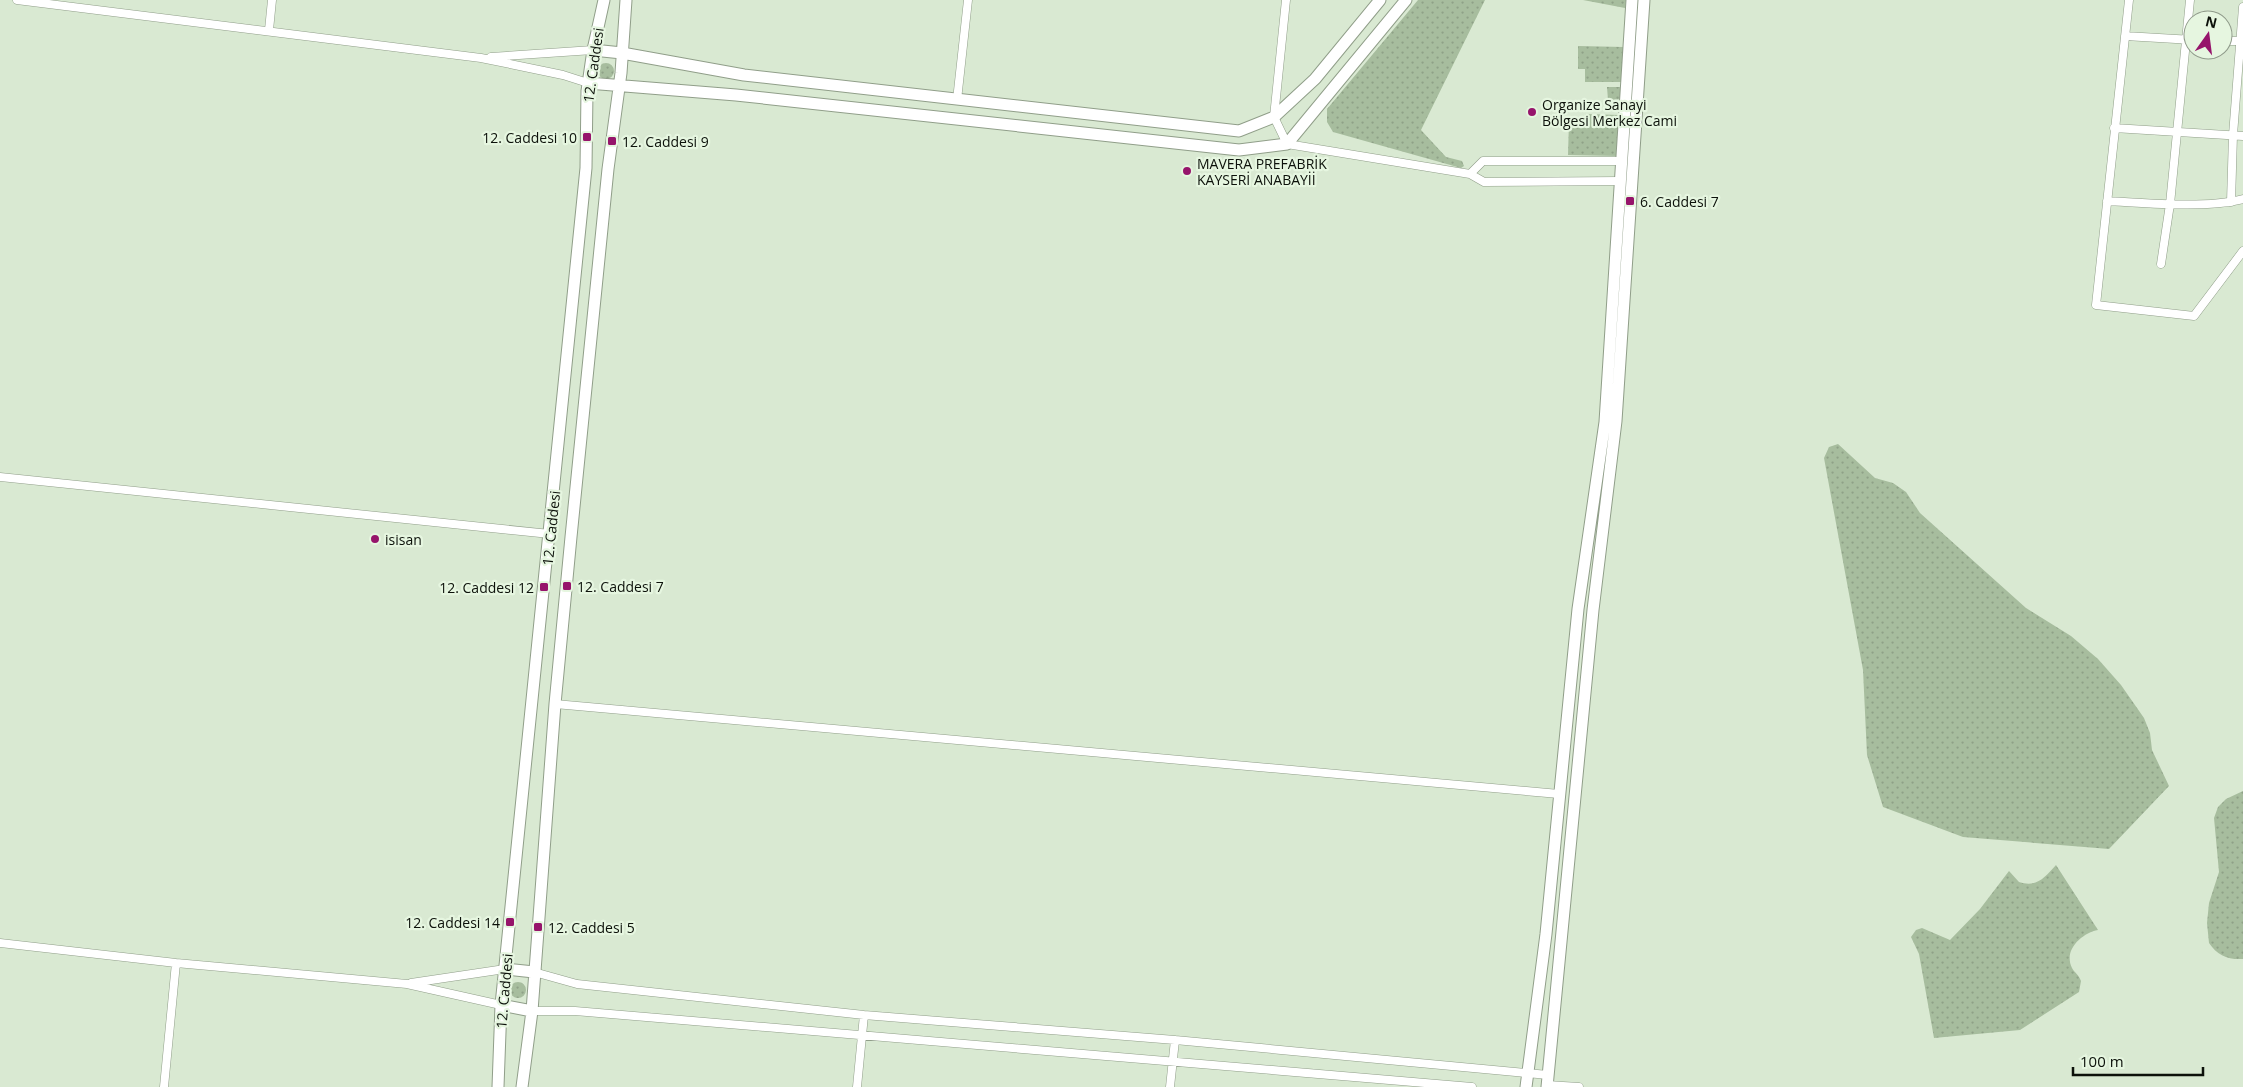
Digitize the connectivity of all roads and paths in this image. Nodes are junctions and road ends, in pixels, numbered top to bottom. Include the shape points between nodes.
1 (17, 0) edge
2 (272, 0) edge
3 (604, 0) edge
4 (626, 0) edge
5 (968, 0) edge
6 (1286, 0) edge
7 (1380, 0) edge
8 (1406, 0) edge
9 (1632, 0) edge
10 (1644, 0) edge
11 (2129, 0) edge
12 (2243, 7) edge
13 (269, 30) junction
14 (2125, 36) junction
15 (2183, 40) edge
16 (2241, 42) edge
17 (593, 50) junction
18 (622, 53) junction
19 (481, 58) junction
20 (2187, 60) edge
21 (588, 83) junction
22 (619, 87) junction
23 (957, 100) junction
24 (1274, 117) junction
25 (956, 118) junction
26 (2114, 128) junction
27 (2178, 132) junction
28 (2233, 135) junction
29 (2243, 136) edge
30 (1287, 144) junction
31 (1622, 161) junction
32 (1470, 174) junction
33 (1620, 181) junction
34 (2243, 199) edge
35 (2107, 201) junction
36 (2231, 202) junction
37 (2170, 204) junction
38 (2243, 251) edge
39 (2161, 264) dead end
40 (0, 477) edge
41 (550, 534) junction
42 (556, 704) junction
43 (1559, 794) junction
44 (0, 944) edge
45 (176, 963) junction
46 (505, 969) junction
47 (534, 972) junction
48 (407, 984) junction
49 (501, 1005) junction
50 (532, 1011) junction
51 (864, 1015) junction
52 (862, 1034) junction
53 (1175, 1040) junction
54 (1173, 1060) junction
55 (1528, 1072) junction
56 (1548, 1082) edge
57 (164, 1087) edge
58 (498, 1087) edge
59 (522, 1087) edge
60 (857, 1087) edge
61 (1170, 1087) edge
62 (1472, 1087) edge
63 (1526, 1087) edge
64 (1578, 1087) edge

1 - 13 street
2 - 13 street
3 - 17 street, 12. Caddesi
4 - 18 street, 12. Caddesi
5 - 23 street
6 - 24 street
7 - 24 street via 1315,79
8 - 30 street
9 - 31 street
10 - 56 street via 1616,421 1593,610
11 - 14 street
12 - 16 street
13 - 19 street
14 - 15 street
14 - 26 street
16 - 28 street
17 - 18 street
17 - 19 street
17 - 21 street, 12. Caddesi
18 - 22 street, 12. Caddesi
18 - 23 street via 744,75
19 - 21 street
20 - 27 street
21 - 22 street
21 - 41 street, 12. Caddesi via 586,168
22 - 25 street via 736,95
22 - 42 street, 12. Caddesi via 606,188
23 - 24 street via 1239,131
23 - 25 street
24 - 30 street
25 - 30 street via 1239,150
26 - 27 street
26 - 35 street
27 - 28 street
27 - 37 street
28 - 29 street
28 - 36 street
30 - 32 street
31 - 32 street via 1483,161
31 - 33 street
32 - 33 street via 1484,182
33 - 43 street via 1605,422 1578,609
34 - 36 street
35 - 37 street
35 - 38 street via 2096,305 2194,316
36 - 37 street
37 - 39 street
40 - 41 street
41 - 46 street, 12. Caddesi
42 - 43 street
42 - 47 street, 12. Caddesi
43 - 55 street via 1546,934
44 - 45 street
45 - 48 street
45 - 57 street
46 - 47 street
46 - 48 street
46 - 49 street, 12. Caddesi
47 - 50 street, 12. Caddesi
47 - 51 street via 577,984
48 - 49 street
49 - 50 street
49 - 58 street, 12. Caddesi
50 - 52 street via 575,1011
50 - 59 street, 12. Caddesi
51 - 52 street
51 - 53 street
52 - 54 street
52 - 60 street
53 - 54 street
53 - 55 street
54 - 61 street
54 - 62 street
55 - 56 street
55 - 63 street
56 - 64 street

